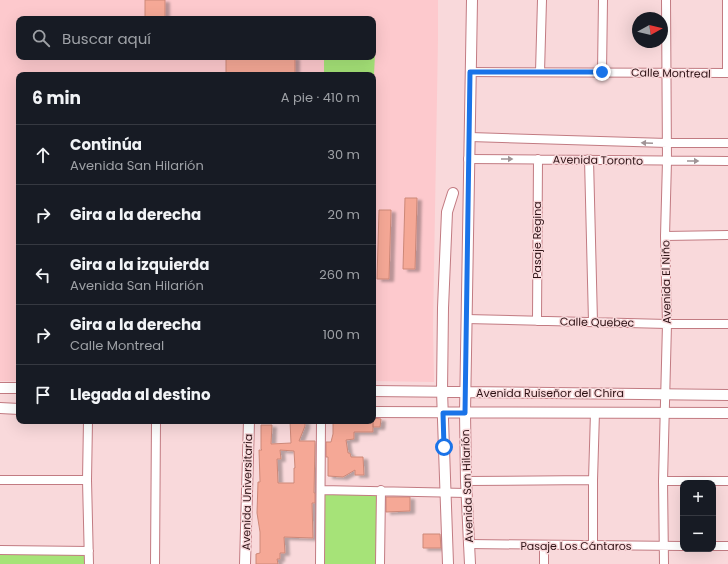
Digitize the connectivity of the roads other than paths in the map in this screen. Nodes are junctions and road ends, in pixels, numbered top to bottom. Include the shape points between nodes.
1 (472, 0) edge
2 (542, 0) edge
3 (603, 0) edge
4 (666, 0) edge
5 (727, 0) edge
6 (470, 72) junction
7 (540, 72) junction
8 (602, 72) junction
9 (666, 72) junction
10 (727, 73) edge
11 (470, 138) junction
12 (667, 143) junction
13 (728, 143) edge
14 (468, 159) junction
15 (538, 159) junction
16 (589, 159) junction
17 (667, 161) junction
18 (728, 161) edge
19 (453, 193) dead end
20 (728, 235) edge
21 (666, 236) junction
22 (466, 319) junction
23 (537, 321) junction
24 (593, 322) junction
25 (667, 324) junction
26 (728, 324) edge
27 (0, 388) edge
28 (16, 388) edge
29 (376, 391) edge
30 (442, 391) junction
31 (465, 392) junction
32 (666, 394) junction
33 (728, 395) edge
34 (0, 408) edge
35 (16, 409) edge
36 (376, 412) edge
37 (596, 412) junction
38 (443, 413) junction
39 (465, 413) junction
40 (665, 413) junction
41 (728, 414) edge
42 (88, 424) edge
43 (156, 424) edge
44 (249, 424) edge
45 (321, 424) edge
46 (0, 480) edge
47 (87, 480) junction
48 (593, 480) junction
49 (466, 481) junction
50 (663, 481) junction
51 (728, 481) edge
52 (321, 490) junction
53 (381, 490) junction
54 (445, 492) junction
55 (466, 493) junction
56 (468, 544) junction
57 (544, 546) junction
58 (593, 546) junction
59 (664, 546) junction
60 (680, 546) edge
61 (716, 546) edge
62 (728, 546) edge
63 (0, 550) edge
64 (89, 551) junction
65 (89, 564) edge
66 (155, 564) edge
67 (245, 564) edge
68 (320, 564) edge
69 (380, 564) edge
70 (448, 564) edge
71 (470, 564) edge
72 (544, 564) edge
73 (664, 564) edge

1 - 6 street, Avenida San Hilarión
2 - 7 street
3 - 8 street
4 - 9 street, Avenida El Niño
5 - 10 street
6 - 7 street, Calle Montreal
6 - 11 street, Avenida San Hilarión
7 - 8 street, Calle Montreal
8 - 9 street, Calle Montreal
9 - 10 street, Calle Montreal
9 - 12 street, Avenida El Niño
12 -> 11 street, Avenida Toronto
11 - 14 street, Avenida San Hilarión
12 - 13 street, Avenida Toronto
12 - 17 street, Avenida El Niño
14 -> 15 street, Avenida Toronto
14 - 22 street, Avenida San Hilarión
15 - 16 street, Avenida Toronto
15 - 23 street, Pasaje Regina
16 - 17 street, Avenida Toronto
16 - 24 street
17 -> 18 street, Avenida Toronto
17 - 21 street, Avenida El Niño
19 - 30 street, Avenida San Hilarión via 447,212
20 - 21 street
21 - 25 street, Avenida El Niño
22 - 23 street, Calle Quebec
22 - 31 street, Avenida San Hilarión
23 - 24 street, Calle Quebec
24 - 25 street, Calle Quebec
25 - 26 street, Calle Quebec
25 - 32 street, Avenida El Niño
27 - 28 street
29 - 30 street, Avenida Ruiseñor del Chira
30 - 31 street, Avenida Ruiseñor del Chira
30 - 38 street, Avenida San Hilarión
31 - 32 street, Avenida Ruiseñor del Chira
31 - 39 street, Avenida San Hilarión
32 - 33 street, Avenida Ruiseñor del Chira
32 - 40 street, Avenida El Niño
34 - 35 street
36 - 38 street
37 - 39 street
37 - 40 street
37 - 48 street
38 - 39 street
38 - 54 street, Avenida San Hilarión
39 - 49 street, Avenida San Hilarión
40 - 41 street
40 - 50 street, Avenida El Niño
42 - 47 street
43 - 66 street
44 - 67 street, Avenida Universitaria
45 - 52 street
46 - 47 street
47 - 64 street
48 - 49 street
48 - 58 street
49 - 55 street, Avenida San Hilarión
50 - 51 street
50 - 59 street, Avenida El Niño
52 - 53 street
52 - 68 street
53 - 54 street
53 - 69 street
54 - 55 street
54 - 70 street, Avenida San Hilarión
55 - 56 street, Avenida San Hilarión
56 - 57 street, Pasaje Los Cántaros
56 - 71 street, Avenida San Hilarión
57 - 58 street, Pasaje Los Cántaros
57 - 72 street
58 - 59 street, Pasaje Los Cántaros
59 - 60 street, Pasaje Los Cántaros
59 - 73 street, Avenida El Niño
61 - 62 street
63 - 64 street
64 - 65 street

